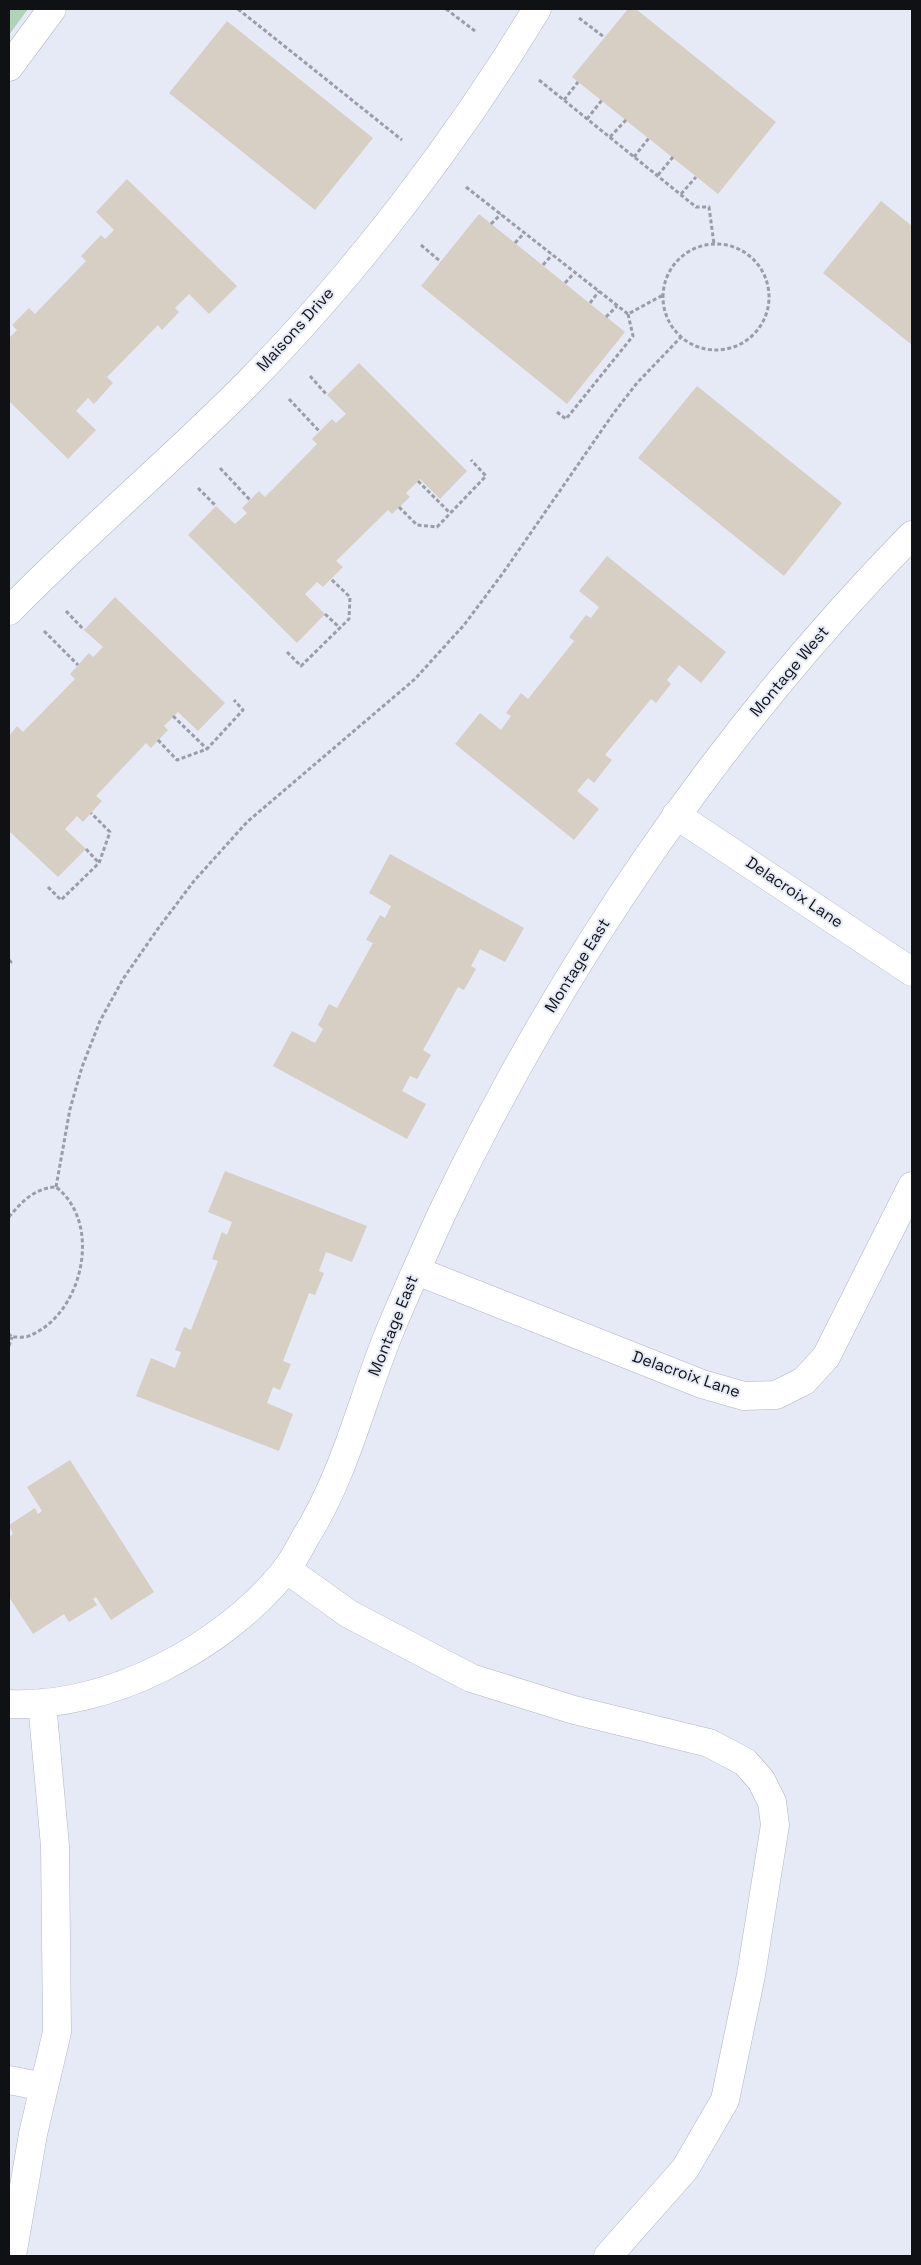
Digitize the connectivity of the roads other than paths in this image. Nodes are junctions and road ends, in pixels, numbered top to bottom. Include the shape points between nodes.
1 (52, 9) edge
2 (537, 9) edge
3 (9, 67) edge
4 (912, 535) edge
5 (9, 611) edge
6 (676, 815) junction
7 (912, 972) edge
8 (912, 1186) edge
9 (417, 1271) junction
10 (286, 1569) junction
11 (42, 1703) junction
12 (9, 1704) edge
13 (9, 2080) edge
14 (44, 2087) junction
15 (12, 2256) edge
16 (608, 2256) edge

1 - 3 street
2 - 5 street, Maisons Drive via 439,156 302,327 193,438 80,540
4 - 6 street, Montage West via 789,671
6 - 7 street, Delacroix Lane
6 - 9 street, Montage East via 532,1039 470,1156
8 - 9 street, Delacroix Lane via 826,1357 804,1381 776,1395 744,1396 702,1384
9 - 10 street, Montage East via 387,1339 336,1481
10 - 11 street, Montage East via 251,1606 211,1639 168,1664 123,1684 76,1698
10 - 16 street via 349,1614 471,1678 574,1710 709,1743 745,1762 761,1780 772,1802 775,1825 751,1975 725,2100 685,2168
11 - 12 street, Montage East
11 - 14 street via 55,1846 57,2032
13 - 14 street
14 - 15 street

